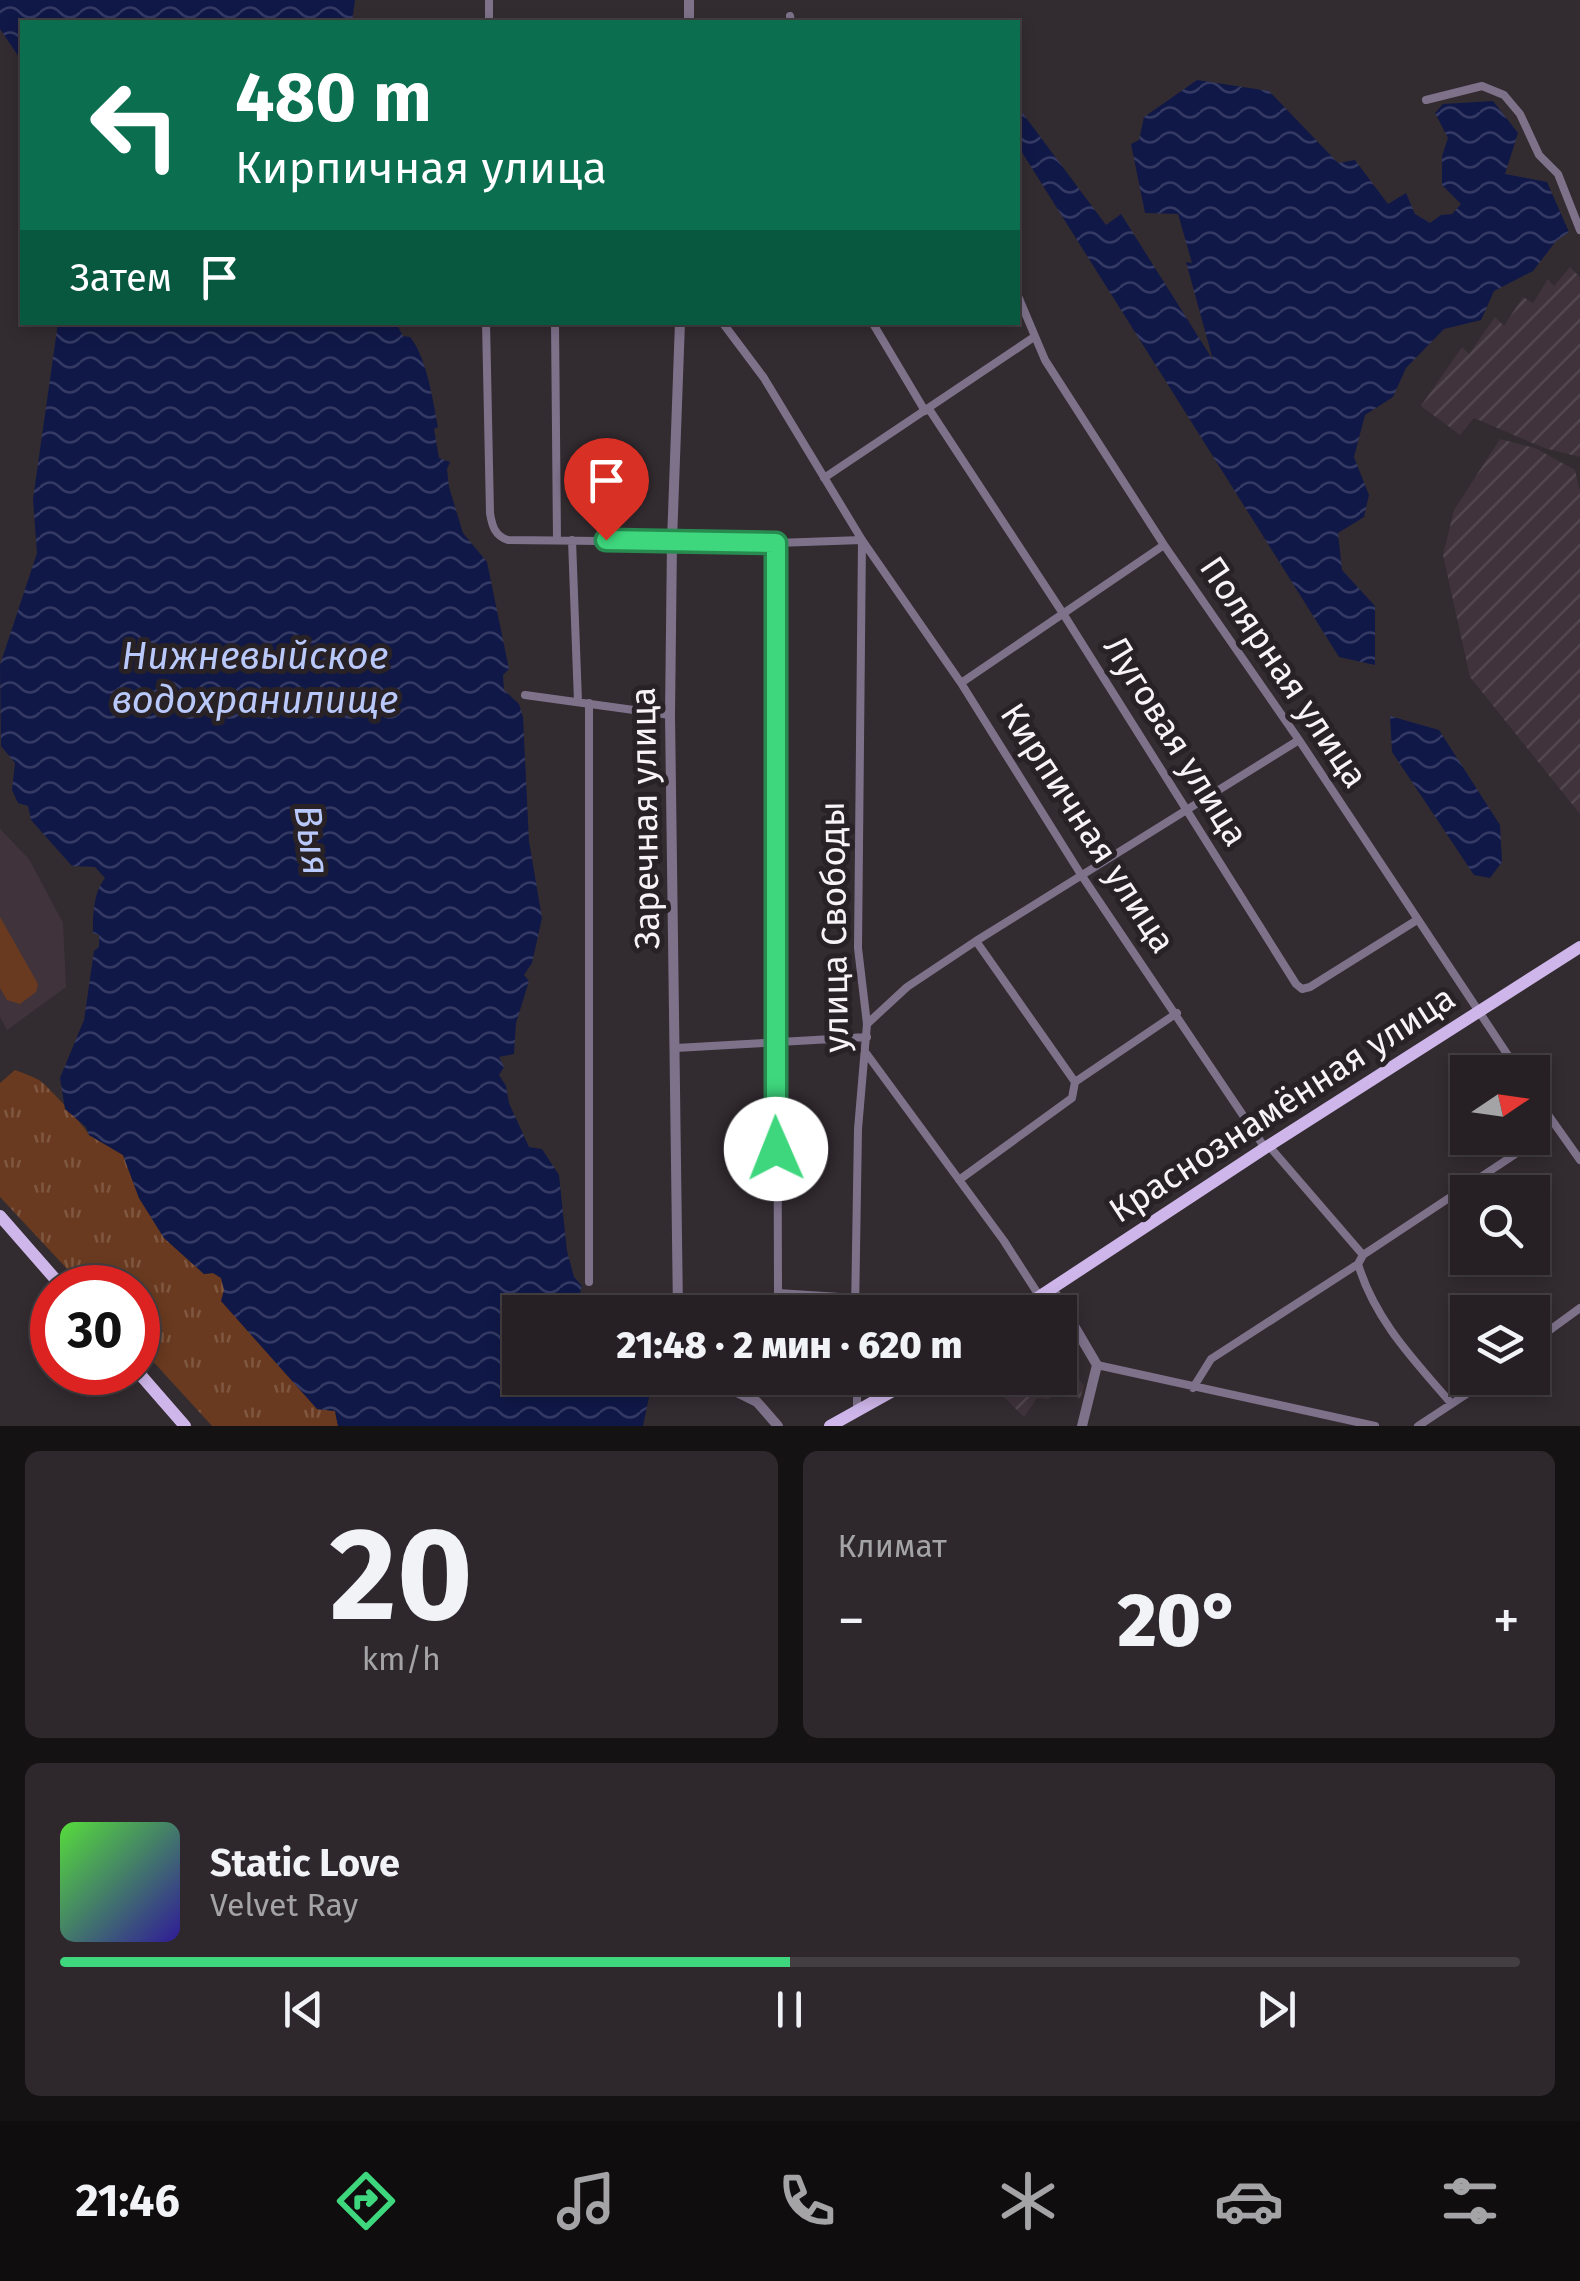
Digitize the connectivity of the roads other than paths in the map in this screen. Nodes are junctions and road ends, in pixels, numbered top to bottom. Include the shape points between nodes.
1 (1426, 100) dead end
2 (1580, 230) edge
3 (1020, 301) edge
4 (486, 325) edge
5 (555, 325) edge
6 (680, 325) edge
7 (724, 325) edge
8 (874, 325) edge
9 (1034, 337) junction
10 (927, 410) junction
11 (824, 478) junction
12 (558, 540) junction
13 (572, 540) junction
14 (862, 540) junction
15 (672, 541) junction
16 (776, 543) junction
17 (1164, 546) junction
18 (1064, 615) junction
19 (960, 682) junction
20 (525, 695) dead end
21 (578, 702) junction
22 (589, 703) junction
23 (670, 715) junction
24 (1299, 740) junction
25 (1188, 810) junction
26 (1080, 874) junction
27 (1417, 920) junction
28 (976, 941) junction
29 (1580, 947) edge
30 (1478, 1012) junction
31 (1177, 1013) junction
32 (867, 1024) junction
33 (867, 1037) junction
34 (775, 1041) junction
35 (676, 1048) junction
36 (866, 1053) junction
37 (1507, 1055) edge
38 (1076, 1082) junction
39 (1550, 1118) edge
40 (1267, 1147) junction
41 (1516, 1155) edge
42 (1580, 1160) edge
43 (959, 1180) junction
44 (0, 1216) edge
45 (1360, 1259) junction
46 (43, 1265) edge
47 (589, 1282) dead end
48 (1053, 1290) junction
49 (678, 1295) edge
50 (809, 1295) edge
51 (855, 1295) edge
52 (1039, 1295) edge
53 (1044, 1295) edge
54 (1580, 1308) edge
55 (1550, 1330) edge
56 (1097, 1365) junction
57 (1192, 1388) junction
58 (158, 1395) edge
59 (743, 1395) edge
60 (856, 1395) edge
61 (886, 1395) edge
62 (1462, 1395) edge
63 (1450, 1402) junction
64 (857, 1412) junction
65 (1351, 1424) edge
66 (185, 1426) edge
67 (778, 1426) edge
68 (830, 1426) edge
69 (1082, 1426) edge
70 (1375, 1426) edge
71 (1418, 1426) edge

1 - 2 street via 1482,86 1504,94 1558,174
3 - 9 street, Полярная улица
4 - 12 street via 490,512 496,532 508,540
5 - 12 street
6 - 15 street, Заречная улица
7 - 11 street, Кирпичная улица
8 - 10 street, Луговая улица
9 - 10 street
9 - 17 street, Полярная улица
10 - 11 street
10 - 18 street, Луговая улица
11 - 14 street, Кирпичная улица
12 - 13 street
13 - 15 street
13 - 21 street
14 - 16 street
14 - 19 street, Кирпичная улица
14 - 32 street, улица Свободы via 858,948
15 - 16 street
15 - 23 street, Заречная улица
16 - 34 street
17 - 18 street
17 - 24 street, Полярная улица
18 - 19 street
18 - 25 street, Луговая улица
19 - 26 street, Кирпичная улица
20 - 21 street
21 - 22 street
22 - 23 street
22 - 47 street
23 - 35 street, Заречная улица
24 - 25 street
24 - 27 street, Полярная улица
25 - 26 street
25 - 27 street, Луговая улица via 1302,989
26 - 28 street
26 - 31 street, Кирпичная улица
27 - 30 street, Полярная улица
28 - 32 street via 907,987
28 - 38 street
29 - 30 main road, Краснознамённая улица
30 - 37 street, Полярная улица
30 - 40 main road, Краснознамённая улица
31 - 38 street
31 - 40 street, Кирпичная улица
32 - 33 street, улица Свободы
33 - 34 street
33 - 36 street, улица Свободы
34 - 35 street
34 - 50 street via 778,1293
35 - 49 street, Заречная улица
36 - 43 street
36 - 51 street, улица Свободы
38 - 43 street via 1072,1098
39 - 42 street
40 - 45 street, Кирпичная улица
40 - 48 main road, Краснознамённая улица
41 - 45 street
43 - 52 street
44 - 46 main road
45 - 57 street via 1211,1359
45 - 63 street, Кирпичная улица via 1381,1318
48 - 53 main road, Краснознамённая улица
48 - 56 street
54 - 55 street
56 - 57 street
56 - 69 street
57 - 65 street
58 - 66 main road
59 - 67 street
60 - 64 street
61 - 64 main road
62 - 63 street
63 - 71 street
64 - 68 main road
65 - 70 street

